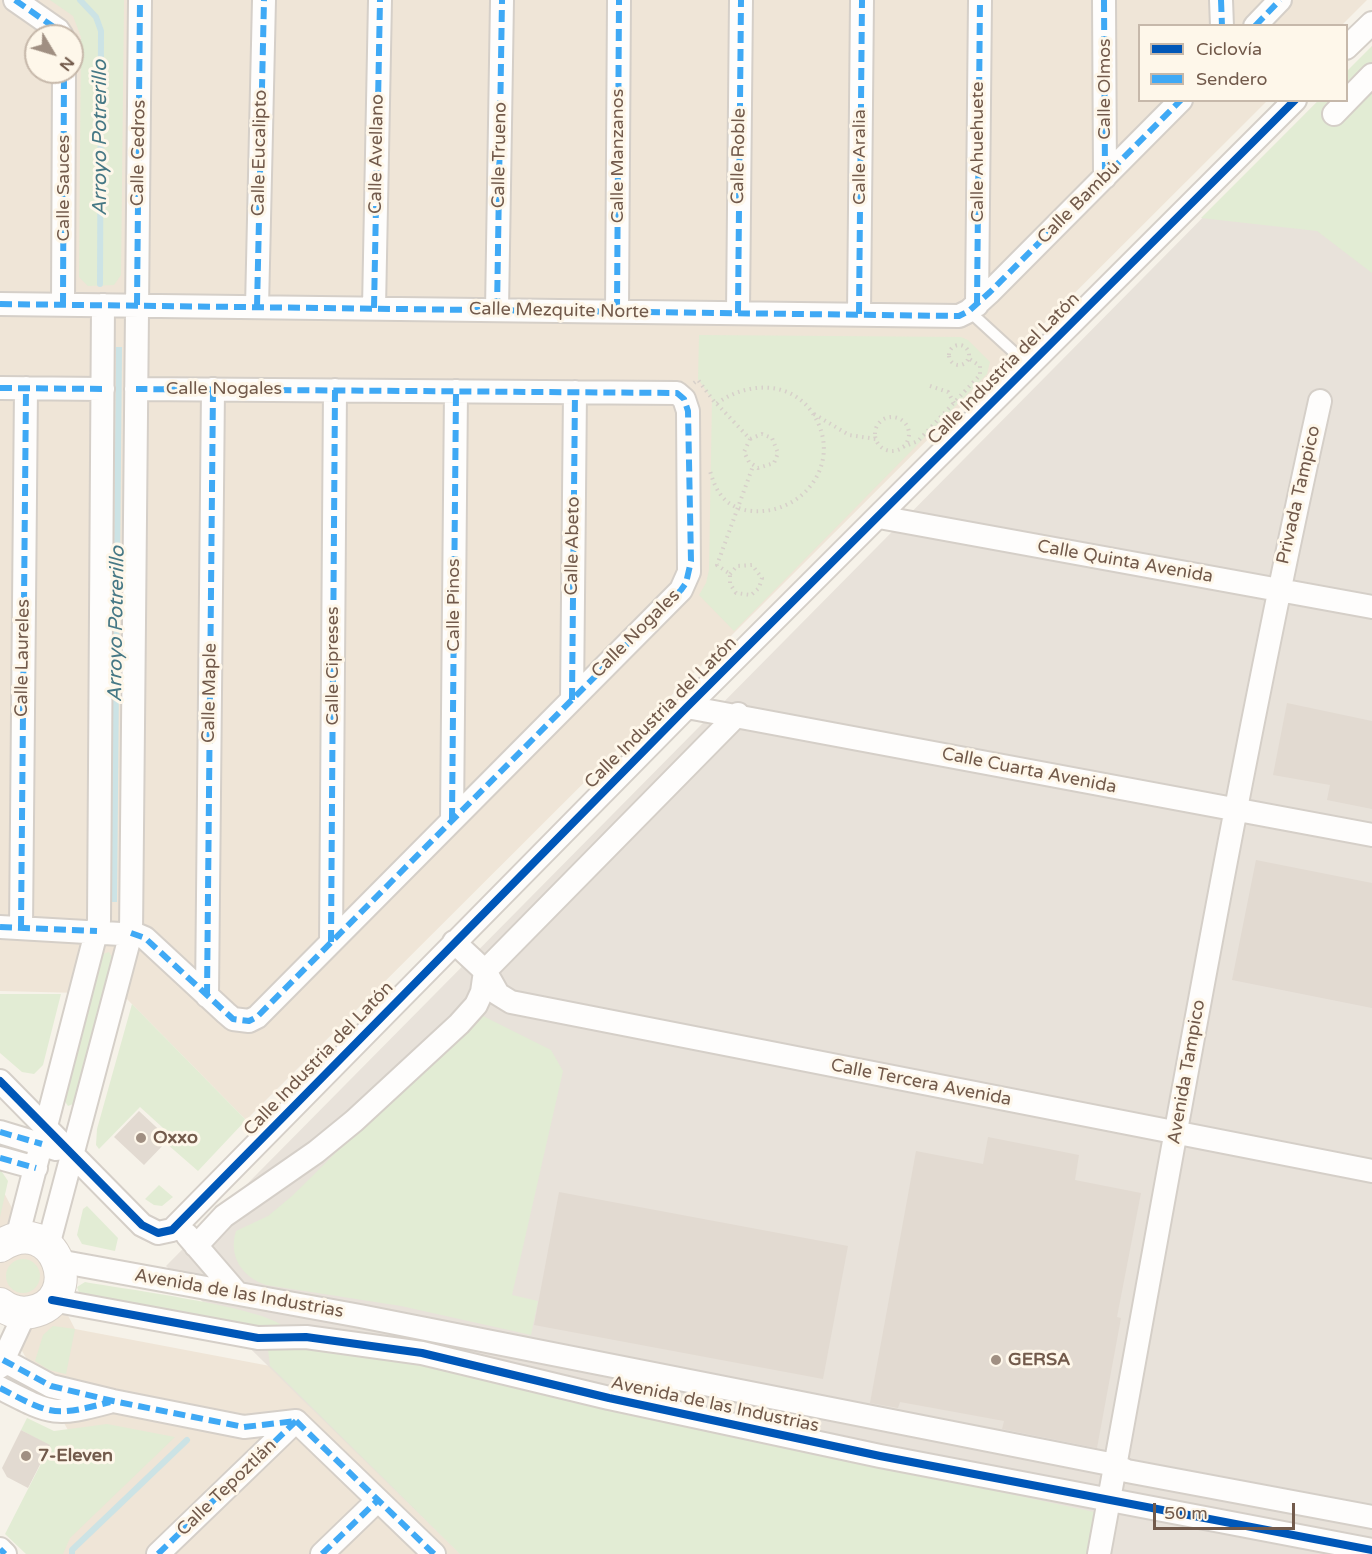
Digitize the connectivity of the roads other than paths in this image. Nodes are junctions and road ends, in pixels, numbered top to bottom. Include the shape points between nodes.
1 (15, 0) edge
2 (140, 0) edge
3 (264, 0) edge
4 (380, 0) edge
5 (502, 0) edge
6 (619, 0) edge
7 (741, 0) edge
8 (862, 0) edge
9 (980, 0) edge
10 (1104, 0) edge
11 (1221, 0) edge
12 (1280, 0) edge
13 (1372, 23) edge
14 (49, 24) edge
15 (1222, 24) edge
16 (1257, 24) edge
17 (1348, 47) edge
18 (1372, 75) edge
19 (64, 84) edge
20 (1348, 100) edge
21 (1179, 102) edge
22 (1293, 102) edge
23 (1346, 102) edge
24 (1334, 114) dead end
25 (1105, 177) junction
26 (0, 304) edge
27 (63, 304) junction
28 (104, 305) junction
29 (137, 305) junction
30 (257, 307) junction
31 (374, 308) junction
32 (973, 308) junction
33 (497, 310) junction
34 (617, 311) junction
35 (738, 313) junction
36 (859, 314) junction
37 (1029, 366) junction
38 (0, 388) edge
39 (26, 388) junction
40 (103, 389) junction
41 (136, 389) junction
42 (213, 389) junction
43 (335, 390) junction
44 (456, 391) junction
45 (575, 392) junction
46 (1320, 401) dead end
47 (879, 517) junction
48 (1278, 590) junction
49 (1372, 607) edge
50 (572, 700) junction
51 (687, 707) junction
52 (738, 714) junction
53 (1234, 810) junction
54 (452, 820) junction
55 (1372, 835) edge
56 (10, 928) edge
57 (97, 931) junction
58 (131, 933) junction
59 (331, 942) junction
60 (454, 942) junction
61 (485, 971) junction
62 (207, 996) junction
63 (0, 1081) edge
64 (0, 1132) edge
65 (1176, 1133) junction
66 (44, 1135) junction
67 (72, 1153) junction
68 (0, 1158) edge
69 (36, 1168) junction
70 (1372, 1171) edge
71 (178, 1225) junction
72 (9, 1242) edge
73 (196, 1246) junction
74 (53, 1253) junction
75 (237, 1293) junction
76 (26, 1306) edge
77 (360, 1316) junction
78 (355, 1341) junction
79 (2, 1364) edge
80 (0, 1388) edge
81 (113, 1401) junction
82 (296, 1421) junction
83 (885, 1422) junction
84 (880, 1456) junction
85 (1115, 1465) junction
86 (378, 1500) junction
87 (1109, 1502) junction
88 (1372, 1517) edge
89 (0, 1549) edge
90 (1372, 1550) edge
91 (5, 1554) edge
92 (158, 1554) edge
93 (322, 1554) edge
94 (434, 1554) edge
95 (1099, 1554) edge

1 - 14 street
2 - 29 street, Calle Cedros
3 - 30 street, Calle Eucalipto
4 - 31 street, Calle Avellano
5 - 33 street, Calle Trueno
6 - 34 street, Calle Manzanos
7 - 35 street, Calle Roble
8 - 36 street, Calle Aralia
9 - 32 street, Calle Ahuehuete
10 - 25 street, Calle Olmos
11 - 15 street
12 - 16 street
13 - 17 street
18 - 20 street
19 - 27 street, Calle Sauces
21 - 25 street, Calle Bambú
22 - 37 street, Calle Industria del Latón
23 - 24 street
25 - 32 street, Calle Bambú
26 - 27 street, Calle Mezquite Norte
27 - 28 street, Calle Mezquite Norte
28 - 29 street, Calle Mezquite Norte
28 - 40 street
29 - 30 street, Calle Mezquite Norte
29 - 41 street, Calle Cedros
30 - 31 street, Calle Mezquite Norte
31 - 33 street, Calle Mezquite Norte
32 - 36 street, Calle Mezquite Norte via 959,316
32 - 37 lane
33 - 34 street, Calle Mezquite Norte
34 - 35 street, Calle Mezquite Norte
35 - 36 street, Calle Mezquite Norte
37 - 47 street, Calle Industria del Latón
38 - 39 street
39 - 40 street
39 - 56 street, Calle Laureles
40 - 57 street
41 - 42 street, Calle Nogales
41 - 58 street, Calle Cedros
42 - 43 street, Calle Nogales
42 - 62 street, Calle Maple
43 - 44 street, Calle Nogales
43 - 59 street, Calle Cipreses
44 - 45 street, Calle Nogales
44 - 54 street, Calle Pinos
45 - 50 street, Calle Abeto
45 - 50 street, Calle Nogales via 681,395 688,411 691,561 686,583
46 - 48 street, Privada Tampico
47 - 48 street, Calle Quinta Avenida
47 - 51 street, Calle Industria del Latón
48 - 49 street, Calle Quinta Avenida
48 - 53 street, Avenida Tampico
50 - 54 street, Calle Nogales
51 - 52 street, Calle Cuarta Avenida
51 - 60 street, Calle Industria del Latón
52 - 53 street, Calle Cuarta Avenida
52 - 61 street
53 - 55 street, Calle Cuarta Avenida
53 - 65 street, Avenida Tampico
54 - 59 street, Calle Nogales
56 - 57 street
57 - 58 street
57 - 66 street
58 - 62 street, Calle Nogales via 146,938
58 - 67 street, Calle Cedros
59 - 62 street, Calle Nogales via 249,1021 233,1019
60 - 61 street, Calle Tercera Avenida
60 - 71 street, Calle Industria del Latón
61 - 65 street, Calle Tercera Avenida via 498,994 511,1002
61 - 73 street via 476,1005 459,1024 354,1121 224,1216
63 - 66 street
64 - 66 street
65 - 70 street, Calle Tercera Avenida
65 - 85 street, Avenida Tampico
66 - 67 street
66 - 69 street
67 - 71 street via 147,1229 165,1233
67 - 74 street, Calle Cedros
68 - 69 street
69 - 72 street
71 - 73 street
72 - 74 street via 28,1238
73 - 75 street
74 - 75 street, Avenida de las Industrias
74 - 76 street via 61,1281
75 - 77 street, Avenida de las Industrias
76 - 78 street, Avenida de las Industrias via 258,1338
76 - 79 street
77 - 78 street
77 - 83 street, Avenida de las Industrias
78 - 84 street, Avenida de las Industrias
79 - 81 street via 51,1386
80 - 81 street via 36,1407 61,1413
81 - 82 street via 244,1427
82 - 86 street
82 - 92 street, Calle Tepoztlán
83 - 84 street
83 - 85 street, Avenida de las Industrias
84 - 87 street, Avenida de las Industrias
85 - 87 street, Avenida Tampico
85 - 88 street, Avenida de las Industrias via 1127,1471
86 - 93 street
86 - 94 street
87 - 90 street, Avenida de las Industrias
87 - 95 street, Avenida Tampico
89 - 91 street

